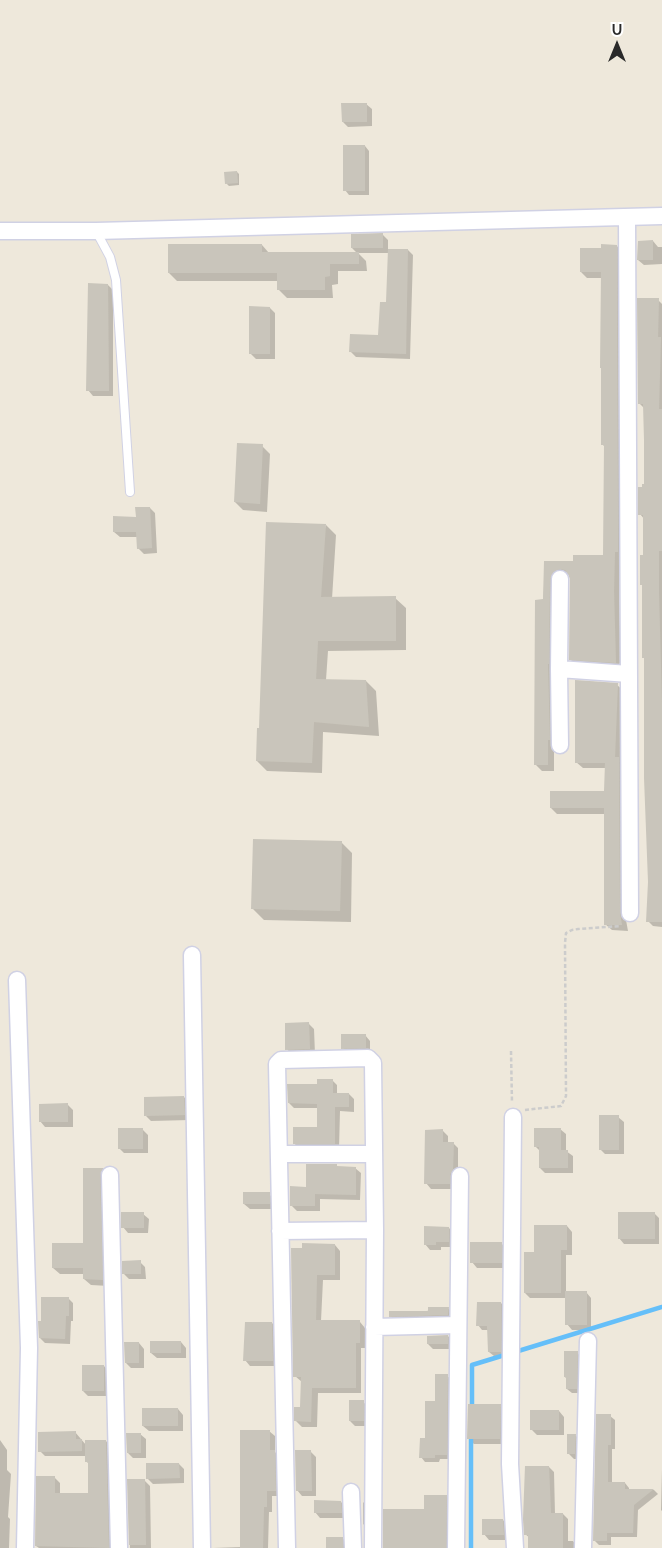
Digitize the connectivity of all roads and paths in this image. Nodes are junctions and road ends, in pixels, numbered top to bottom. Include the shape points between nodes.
1 (662, 216) edge
2 (627, 217) junction
3 (0, 231) edge
4 (96, 231) junction
5 (130, 492) dead end
6 (560, 580) dead end
7 (559, 669) junction
8 (629, 674) junction
9 (560, 745) dead end
10 (630, 913) joint
11 (192, 954) dead end
12 (17, 980) dead end
13 (510, 1050) dead end
14 (513, 1117) junction
15 (279, 1154) junction
16 (374, 1154) junction
17 (110, 1175) dead end
18 (460, 1176) dead end
19 (375, 1230) junction
20 (280, 1231) junction
21 (458, 1325) junction
22 (374, 1328) junction
23 (588, 1341) dead end
24 (351, 1492) dead end
25 (25, 1548) edge
26 (118, 1548) edge
27 (202, 1548) edge
28 (287, 1548) edge
29 (353, 1548) edge
30 (374, 1548) edge
31 (456, 1548) edge
32 (515, 1548) edge
33 (583, 1548) edge

1 - 2 street
2 - 4 street
2 - 8 street
3 - 4 street
4 - 5 lane via 110,257 116,280
6 - 7 street
7 - 8 street
7 - 9 street
8 - 10 street
10 - 14 path via 620,927 578,929 566,934 565,1100 561,1106 534,1108
11 - 27 street
12 - 25 street via 29,1348
13 - 14 path
14 - 32 street via 510,1464
15 - 16 street
15 - 16 street via 278,1061 368,1058 373,1063
15 - 20 street
16 - 19 street
17 - 26 street
18 - 21 street
19 - 20 street
19 - 22 street
20 - 28 street
21 - 22 street
21 - 31 street
22 - 30 street
23 - 33 street
24 - 29 street

